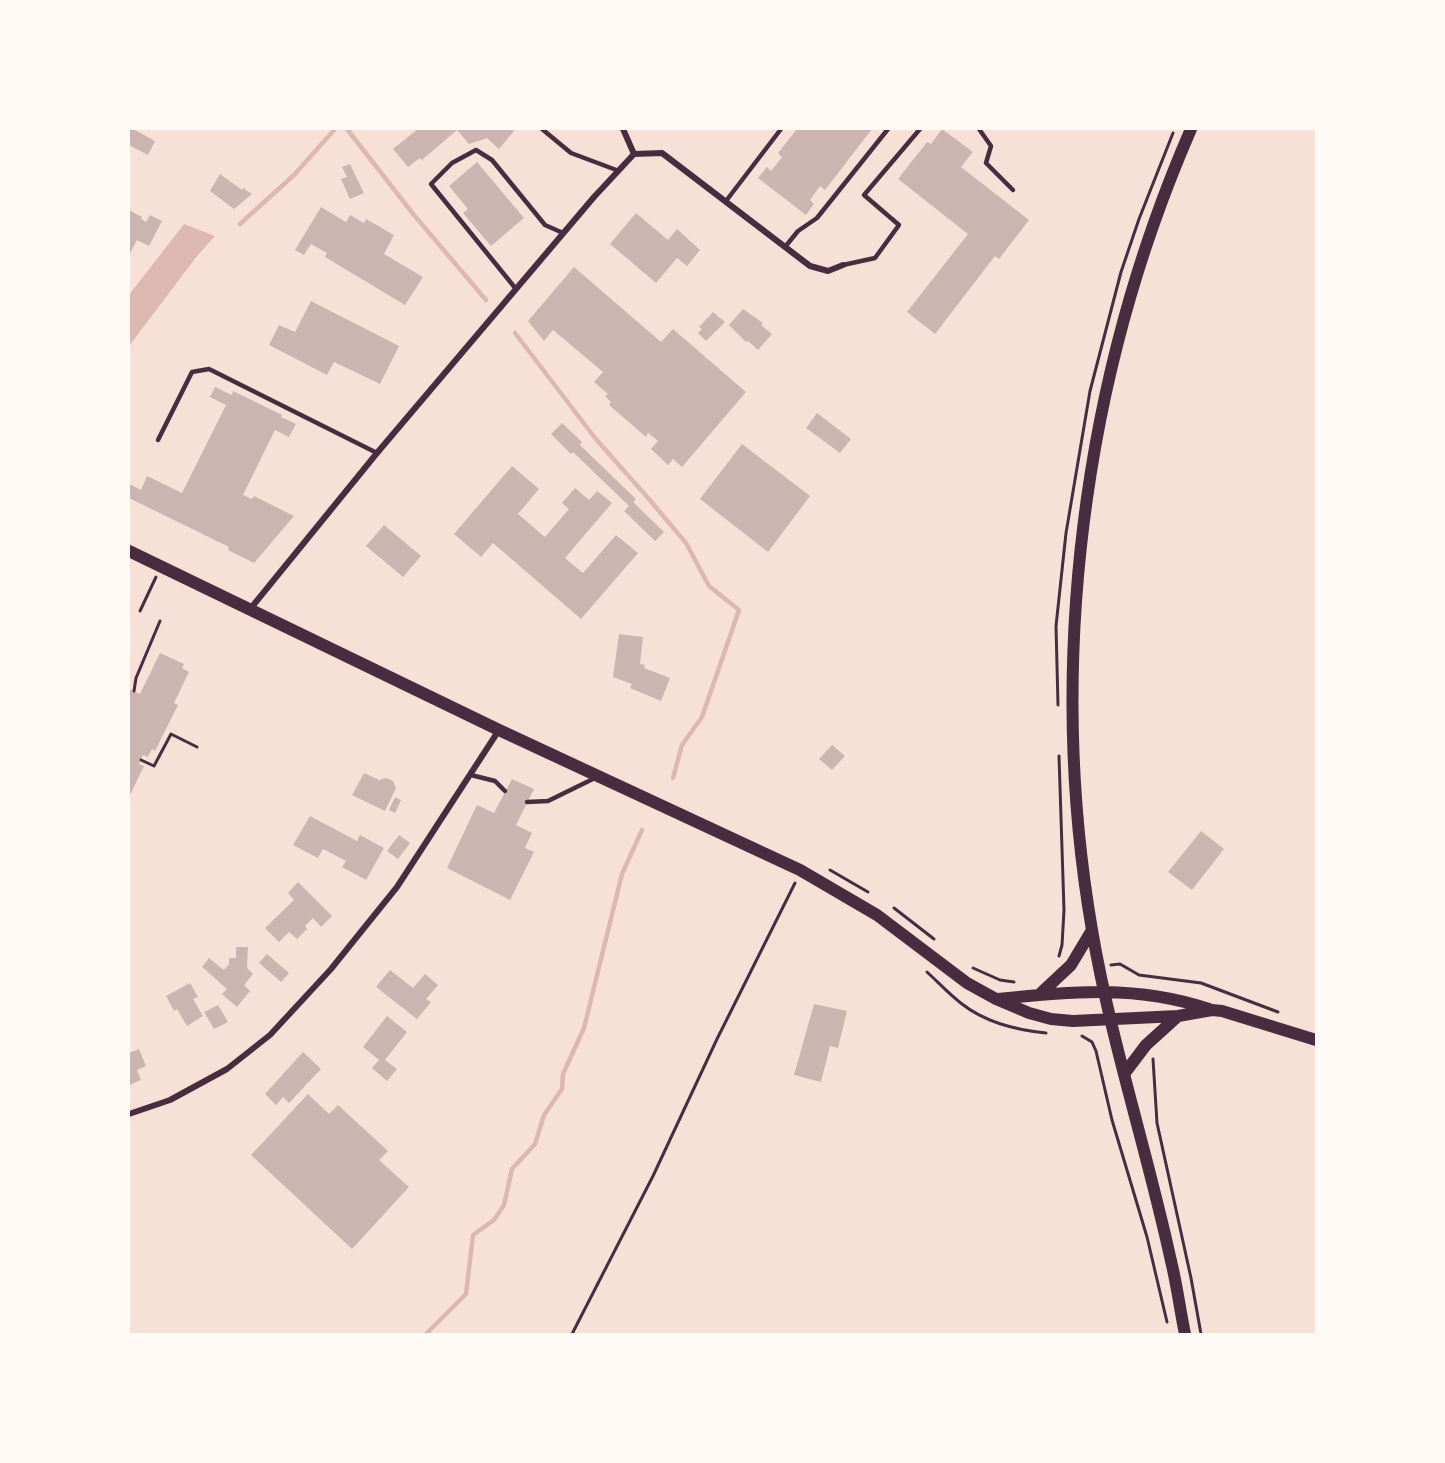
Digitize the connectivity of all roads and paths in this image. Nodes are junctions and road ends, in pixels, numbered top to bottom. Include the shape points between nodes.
1 (542, 129) edge
2 (624, 129) edge
3 (781, 129) edge
4 (888, 129) edge
5 (920, 129) edge
6 (979, 129) edge
7 (1191, 129) edge
8 (634, 154) junction
9 (619, 171) junction
10 (1013, 190) dead end
11 (726, 201) junction
12 (563, 233) junction
13 (785, 247) junction
14 (843, 265) joint
15 (516, 289) junction
16 (158, 440) dead end
17 (377, 453) junction
18 (129, 551) edge
19 (161, 566) junction
20 (251, 608) junction
21 (140, 611) dead end
22 (160, 621) dead end
23 (129, 676) edge
24 (136, 678) junction
25 (134, 691) dead end
26 (499, 730) junction
27 (197, 747) dead end
28 (141, 760) dead end
29 (471, 775) junction
30 (598, 776) junction
31 (505, 791) dead end
32 (527, 802) dead end
33 (800, 870) junction
34 (794, 884) junction
35 (804, 889) dead end
36 (1092, 930) junction
37 (921, 966) dead end
38 (1128, 970) dead end
39 (1104, 991) junction
40 (1040, 994) junction
41 (996, 999) junction
42 (1212, 1010) junction
43 (1284, 1014) dead end
44 (1178, 1016) junction
45 (1111, 1020) junction
46 (1048, 1034) dead end
47 (1072, 1035) dead end
48 (1316, 1040) edge
49 (1146, 1045) junction
50 (1124, 1074) junction
51 (129, 1114) edge
52 (1168, 1326) dead end
53 (572, 1334) edge
54 (1185, 1334) edge
55 (1201, 1334) edge

1 - 9 lane via 571,153
2 - 8 street
3 - 11 lane
4 - 13 lane via 817,218 798,231
5 - 14 lane via 864,195 899,225 875,258
6 - 10 lane via 991,146 986,163
7 - 36 main road via 1155,219 1120,336 1084,519 1074,706 1080,830
8 - 9 street
8 - 11 street via 662,153
9 - 12 street
11 - 13 street
12 - 15 street
12 - 15 lane via 545,225 492,160 476,150 452,163 431,184
13 - 14 street via 810,266 828,271
15 - 17 street
16 - 17 lane via 192,372 209,369
17 - 20 street
18 - 19 main road
19 - 20 main road
19 - 21 path
20 - 26 main road
22 - 24 path
23 - 24 path
24 - 25 path
26 - 29 street
26 - 30 main road
27 - 28 path via 171,735 154,766
29 - 31 lane via 495,782
29 - 51 street via 397,887 270,1035 227,1069 170,1100
30 - 32 lane via 548,801
30 - 33 main road
33 - 34 path
33 - 41 main road via 877,915 967,983
34 - 35 path
34 - 53 path
36 - 39 main road
36 - 40 main road via 1071,965
37 - 46 path via 962,1004 984,1017
38 - 43 path via 1151,978 1201,983
39 - 40 main road
39 - 42 main road via 1179,999
39 - 45 main road
40 - 41 main road
41 - 45 main road via 1051,1019
42 - 44 main road
42 - 48 main road
44 - 45 main road
44 - 49 main road
45 - 50 main road
47 - 52 path via 1083,1036 1096,1051
49 - 50 main road
49 - 55 path via 1153,1053 1157,1124
50 - 54 main road via 1172,1263

